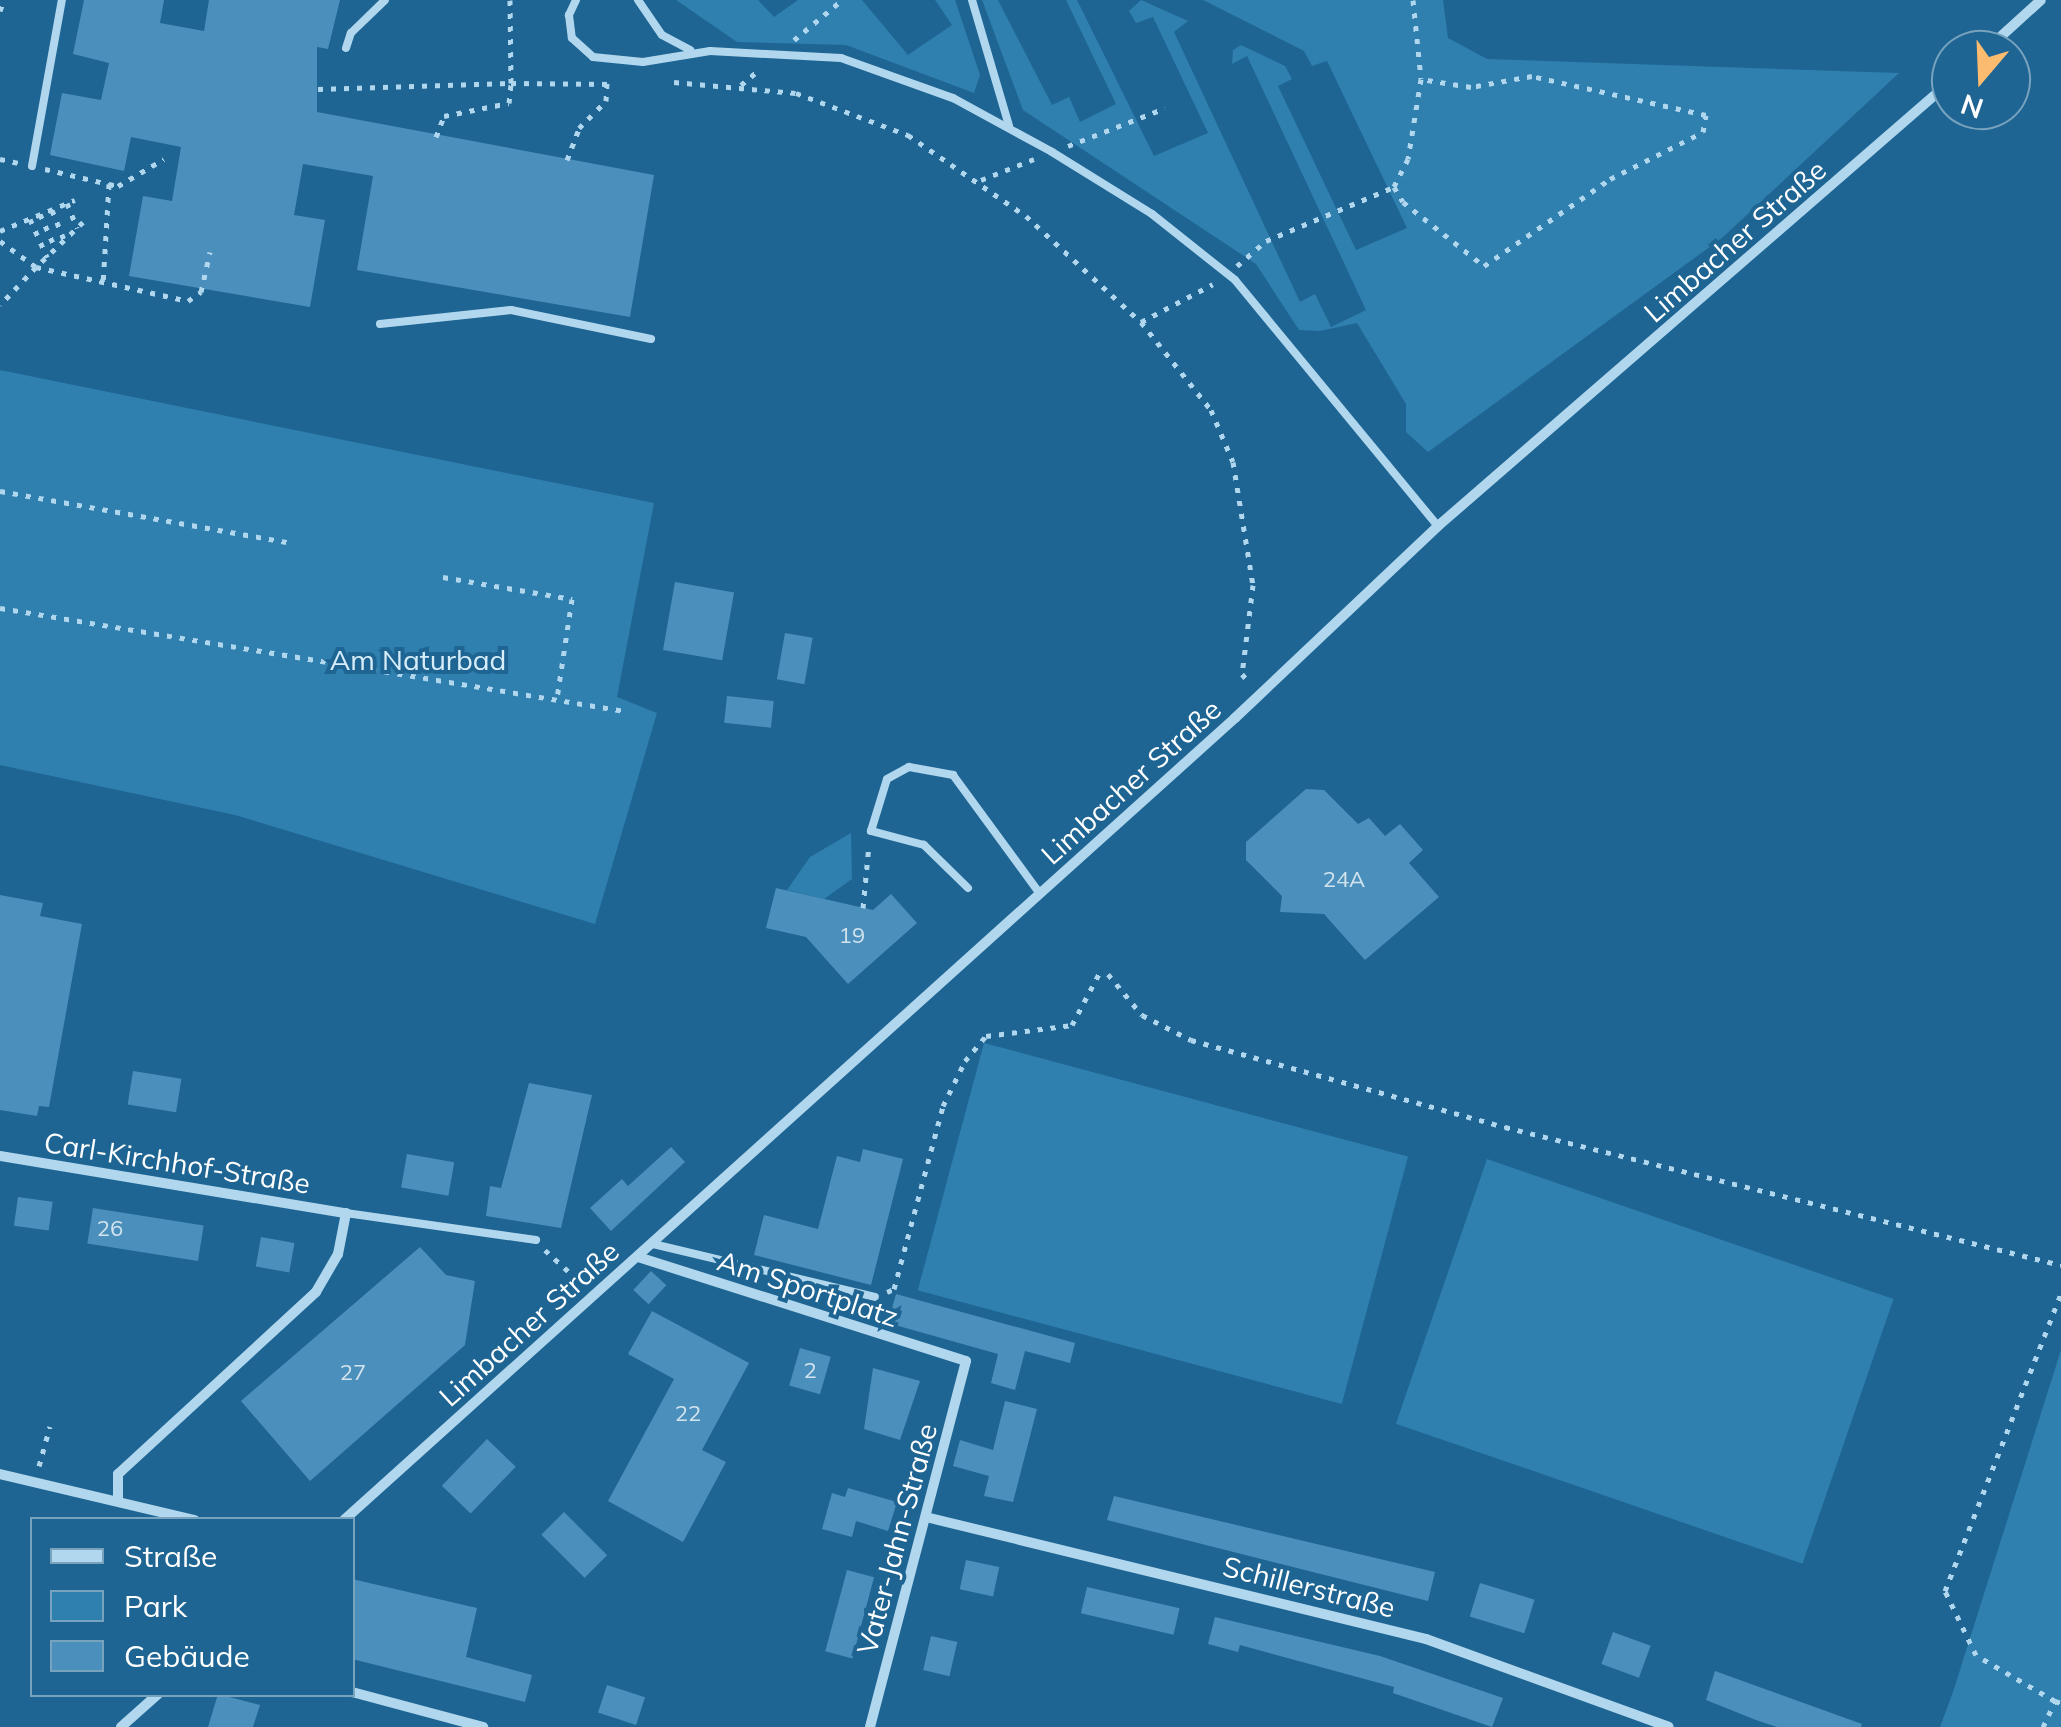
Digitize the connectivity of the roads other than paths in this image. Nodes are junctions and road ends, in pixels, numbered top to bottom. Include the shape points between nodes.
1 (62, 0) edge
2 (385, 0) edge
3 (638, 0) edge
4 (972, 0) edge
5 (2041, 0) edge
6 (574, 1) edge
7 (2008, 30) edge
8 (346, 48) dead end
9 (700, 52) junction
10 (1931, 98) edge
11 (1009, 126) junction
12 (32, 166) road end
13 (380, 324) dead end
14 (651, 340) dead end
15 (1438, 526) junction
16 (968, 888) dead end
17 (1040, 894) junction
18 (0, 1156) edge
19 (346, 1213) junction
20 (536, 1240) road end
21 (653, 1244) junction
22 (638, 1257) junction
23 (874, 1297) road end
24 (966, 1361) joint
25 (0, 1474) edge
26 (118, 1499) junction
27 (183, 1517) edge
28 (347, 1517) edge
29 (930, 1518) junction
30 (355, 1693) edge
31 (155, 1697) edge
32 (121, 1727) edge
33 (483, 1727) edge
34 (870, 1727) edge
35 (1669, 1727) edge

1 - 12 lane
2 - 8 lane via 351,33
3 - 9 lane via 668,41
4 - 11 lane
5 - 7 street
6 - 9 lane via 572,38 593,57 643,62
9 - 11 lane via 856,62
10 - 15 street, Limbacher Straße
11 - 15 lane via 1152,214 1230,276
13 - 14 lane via 511,310
15 - 17 street, Limbacher Straße
16 - 17 lane via 924,845 871,832 887,780 909,767 953,774
17 - 21 street, Limbacher Straße
18 - 19 street, Carl-Kirchhof-Straße
19 - 20 lane, Carl-Kirchhof-Straße
19 - 26 street, Carl-Kirchhof-Straße via 338,1254 316,1292 118,1474
21 - 22 street, Limbacher Straße
21 - 23 lane
22 - 24 street, Am Sportplatz
22 - 28 street, Limbacher Straße
24 - 29 street, Vater-Jahn-Straße
25 - 26 street
26 - 27 street
29 - 34 street, Vater-Jahn-Straße
29 - 35 street, Schillerstraße via 1426,1639
30 - 33 street
31 - 32 street

